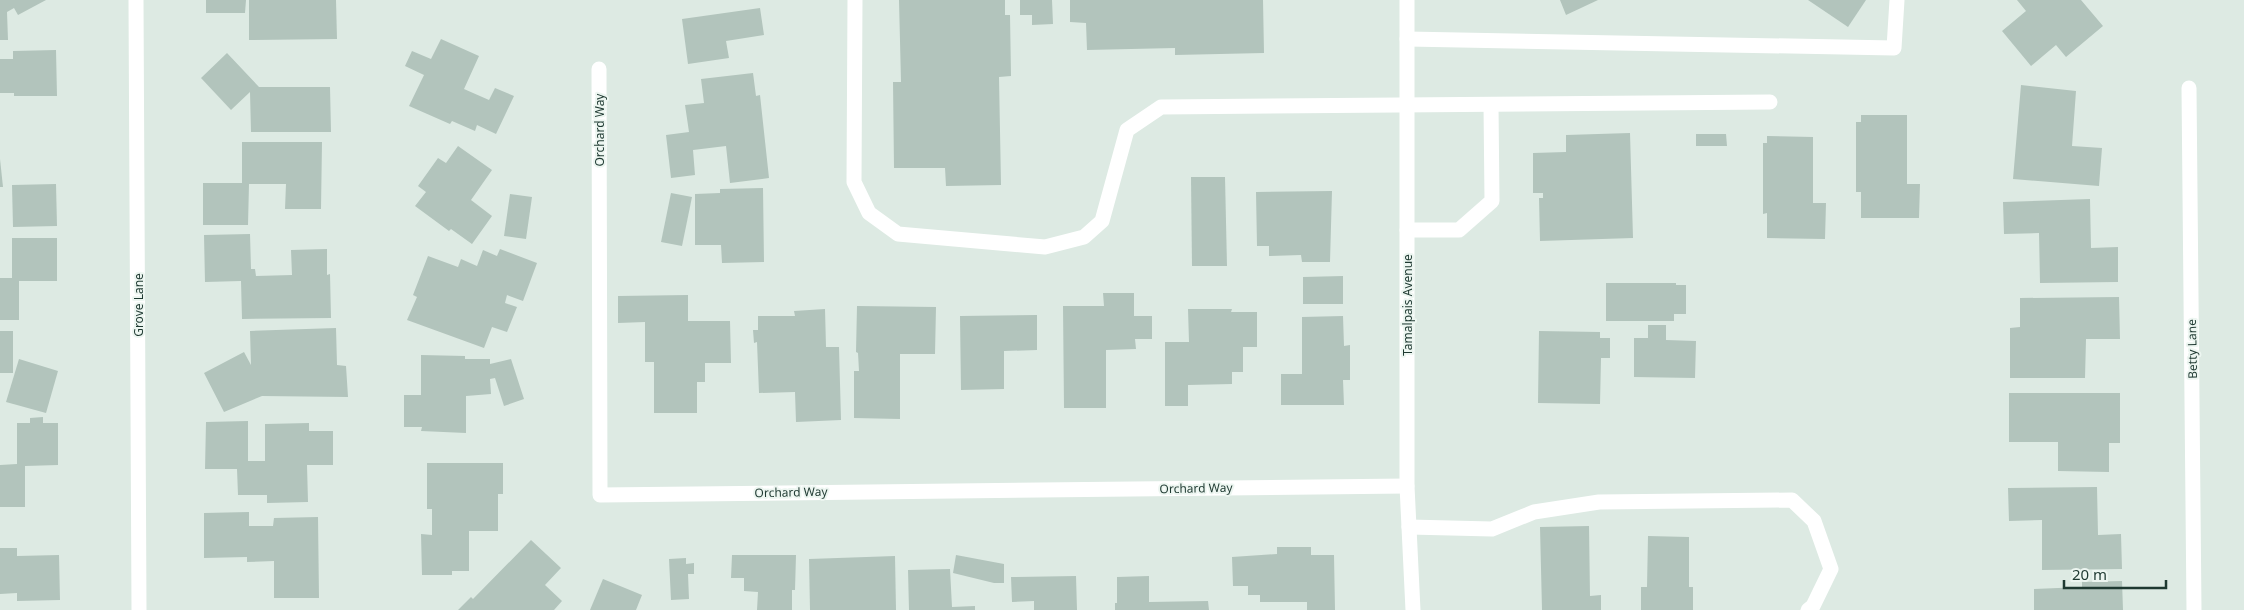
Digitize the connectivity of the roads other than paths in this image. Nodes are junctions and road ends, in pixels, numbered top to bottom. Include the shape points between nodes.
1 (136, 0) edge
2 (855, 0) edge
3 (1407, 0) edge
4 (1897, 0) edge
5 (1407, 39) junction
6 (599, 69) dead end
7 (2189, 88) dead end
8 (1770, 102) dead end
9 (1491, 105) junction
10 (1407, 106) junction
11 (1407, 230) junction
12 (1407, 486) junction
13 (1409, 527) junction
14 (139, 610) edge
15 (1413, 610) edge
16 (1808, 610) edge
17 (2194, 610) edge

1 - 14 street, Grove Lane
2 - 10 street via 854,182 869,213 898,234 1045,247 1084,237 1102,221 1127,130 1161,108
3 - 5 street, Tamalpais Avenue
4 - 5 street via 1894,48
5 - 10 street, Tamalpais Avenue
6 - 12 street, Orchard Way via 600,495
7 - 17 street, Betty Lane
8 - 9 street
9 - 10 street
9 - 11 street via 1492,201 1459,230
10 - 11 street, Tamalpais Avenue
11 - 12 street, Tamalpais Avenue
12 - 13 street, Tamalpais Avenue
13 - 15 street, Tamalpais Avenue
13 - 16 street via 1492,529 1534,512 1599,502 1792,500 1814,521 1832,569

